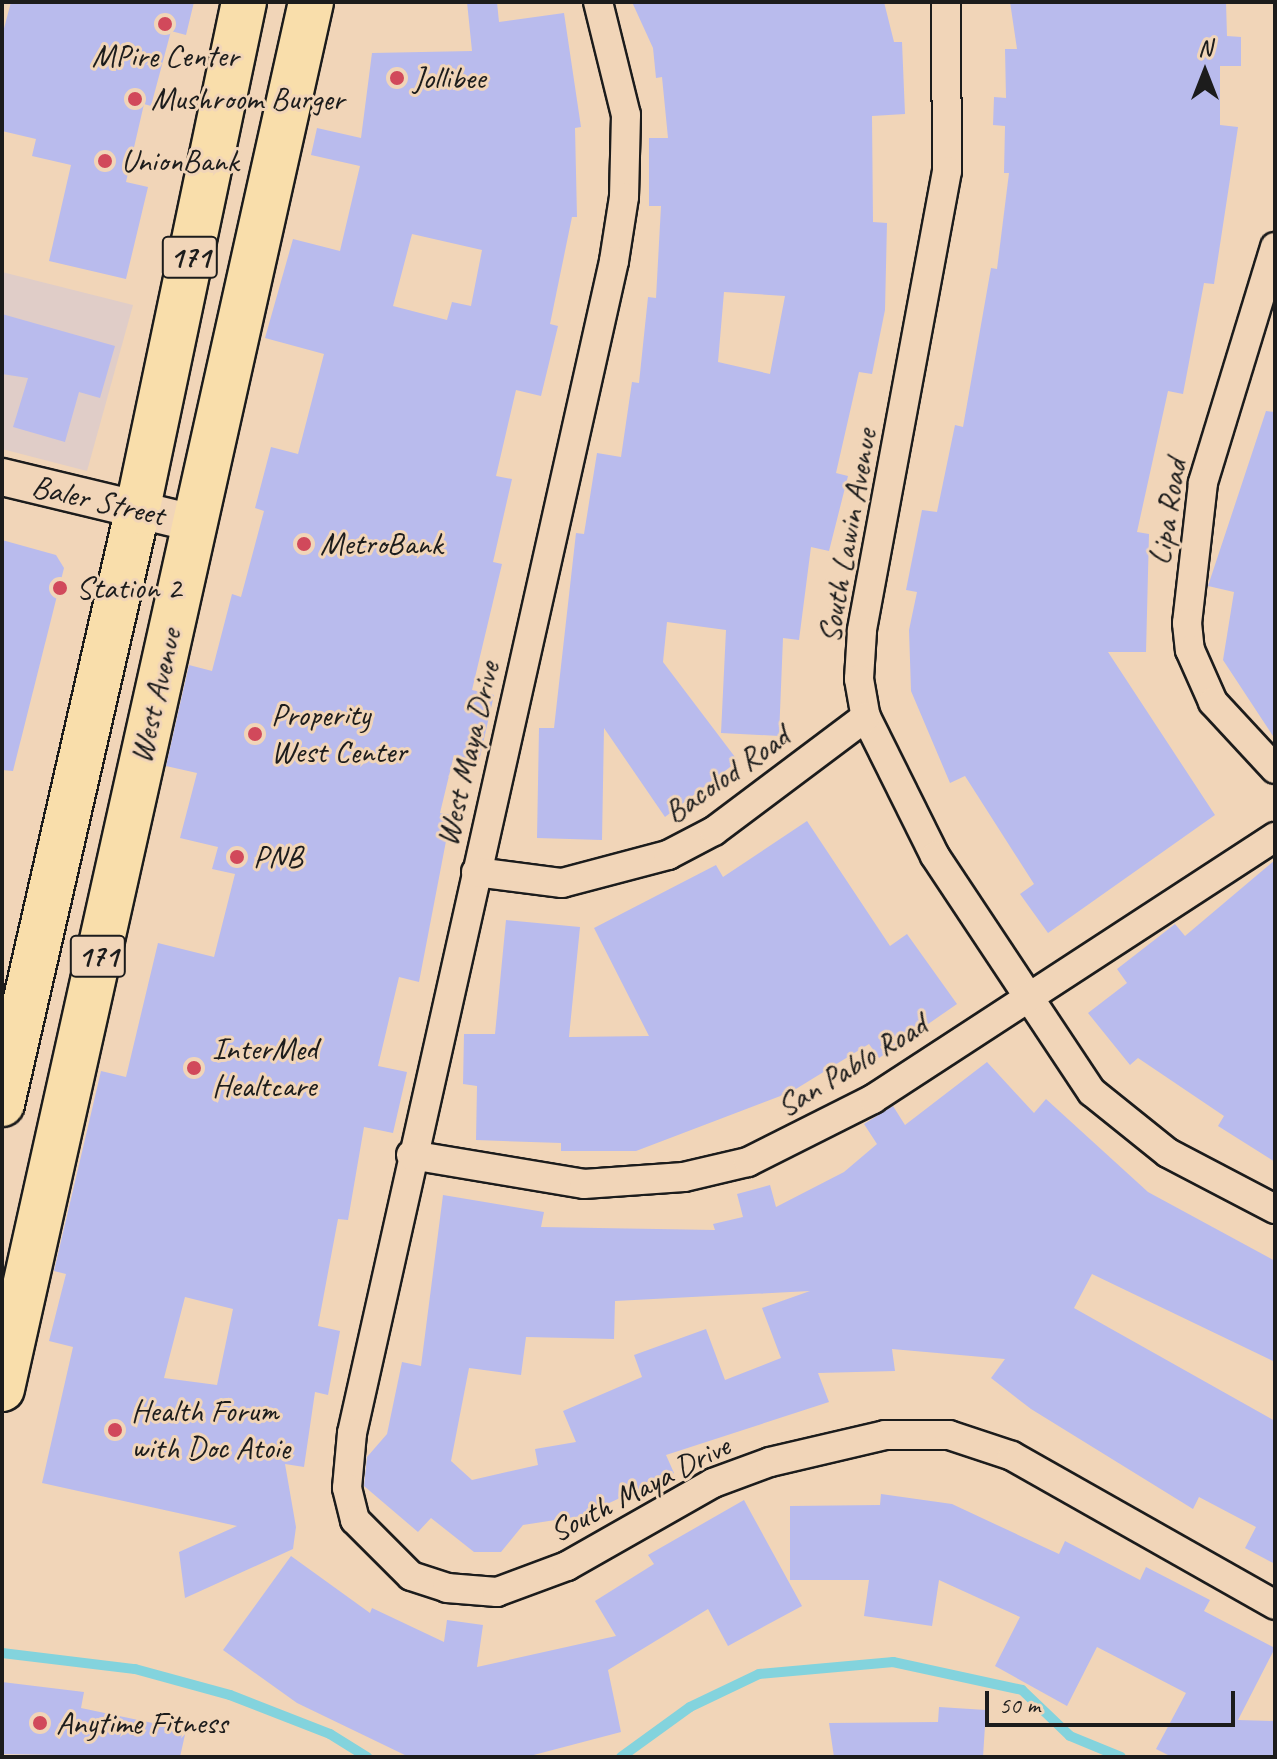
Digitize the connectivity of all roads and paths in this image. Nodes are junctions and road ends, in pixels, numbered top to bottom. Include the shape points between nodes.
1 (244, 2) edge
2 (311, 2) edge
3 (598, 2) edge
4 (946, 2) edge
5 (1275, 247) edge
6 (2, 477) edge
7 (137, 512) junction
8 (194, 523) junction
9 (866, 717) junction
10 (1275, 769) edge
11 (1275, 837) edge
12 (476, 872) junction
13 (1024, 996) junction
14 (2, 1104) edge
15 (411, 1155) junction
16 (1275, 1209) edge
17 (2, 1389) edge
18 (355, 1520) joint
19 (1275, 1605) edge

1 - 7 main road, West Avenue / 171
2 - 8 main road, West Avenue / 171
3 - 12 street, West Maya Drive via 626,115 624,197
4 - 9 street, South Lawin Avenue via 947,171 862,631 859,679
5 - 10 street, Lipa Road via 1203,483 1187,623 1190,650 1213,702
6 - 7 street, Baler Street
7 - 8 street, Baler Street
7 - 14 main road, West Avenue / 171
8 - 17 main road, West Avenue / 171
9 - 12 street, Bacolod Road via 714,831 668,855 562,883
9 - 13 street, South Lawin Avenue via 935,856
11 - 13 street, San Pablo Road
12 - 15 street, West Maya Drive
13 - 15 street, San Pablo Road via 845,1115 721,1170 584,1184
13 - 16 street, South Lawin Avenue via 1092,1092 1168,1153
15 - 18 street, West Maya Drive via 347,1460
18 - 19 street, South Maya Drive via 411,1576 447,1588 497,1592 567,1566 713,1483 770,1462 885,1435 949,1435 1024,1462

